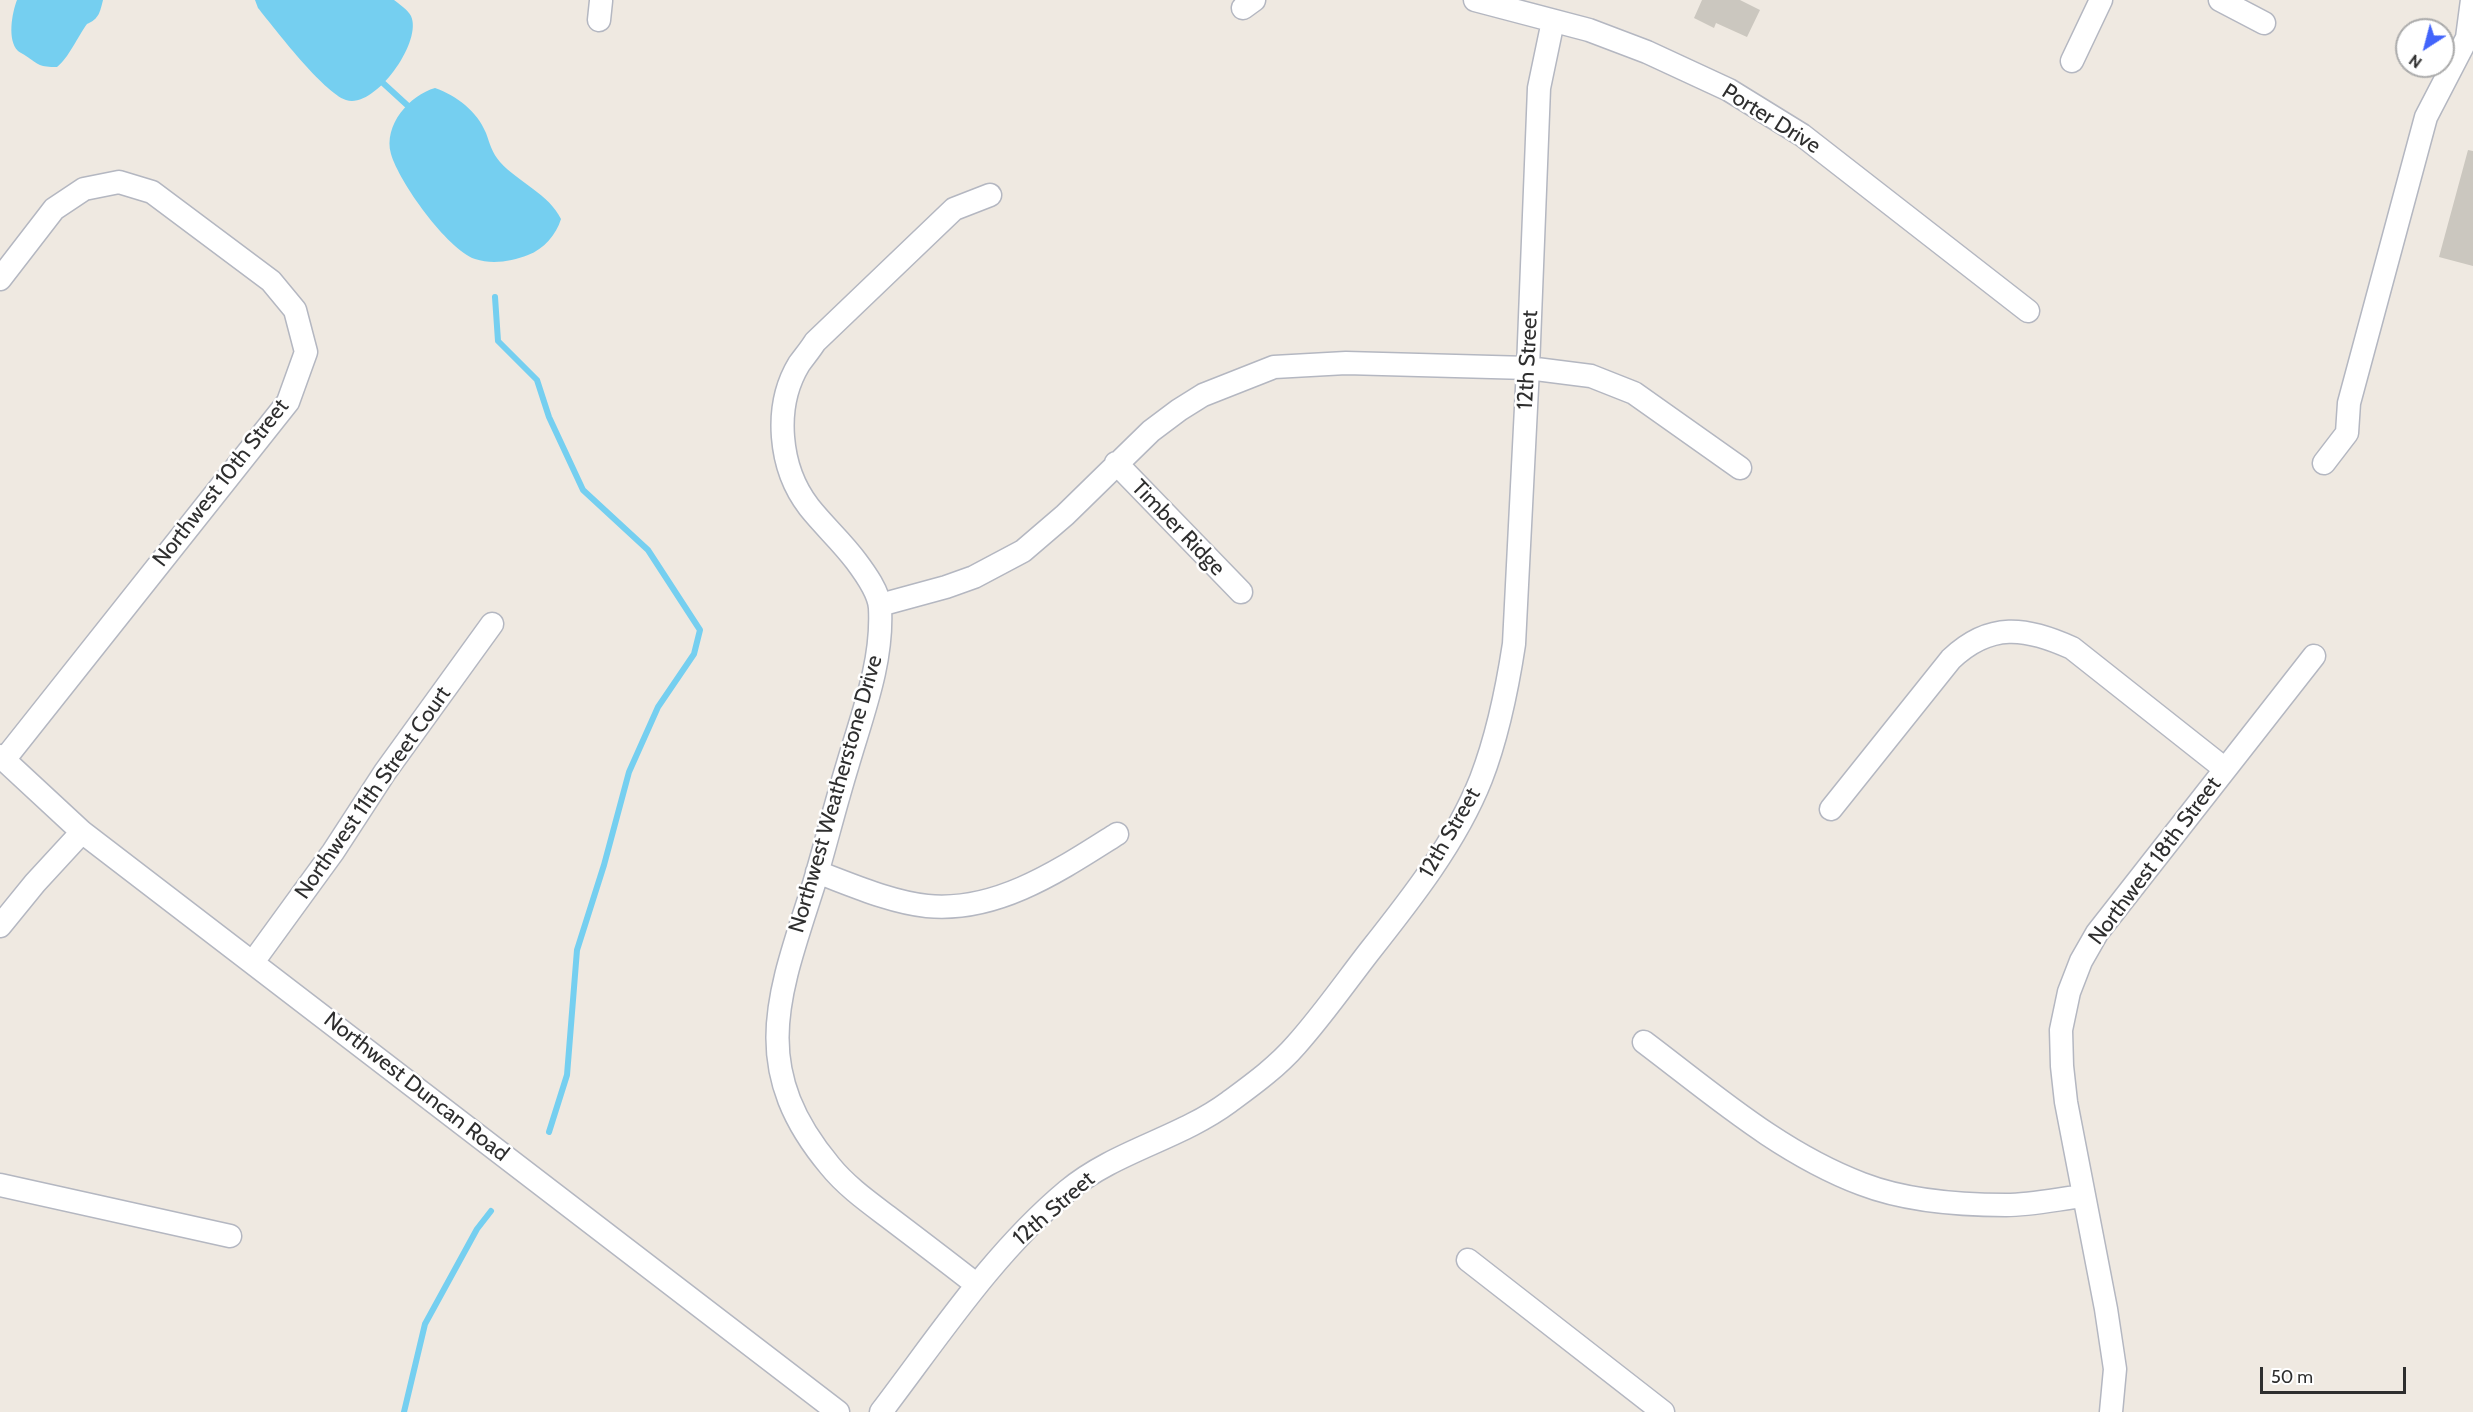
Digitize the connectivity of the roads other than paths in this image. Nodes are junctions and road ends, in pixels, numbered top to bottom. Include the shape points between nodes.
1 (1475, 0) edge
2 (2102, 0) edge
3 (2220, 0) edge
4 (2472, 0) edge
5 (1553, 21) junction
6 (2264, 23) dead end
7 (2072, 61) dead end
8 (990, 195) dead end
9 (0, 279) edge
10 (2028, 311) dead end
11 (1528, 368) junction
12 (1116, 463) junction
13 (2324, 463) dead end
14 (1740, 468) dead end
15 (1241, 592) dead end
16 (880, 605) junction
17 (492, 624) dead end
18 (2314, 656) dead end
19 (2, 758) edge
20 (2225, 770) junction
21 (1831, 809) dead end
22 (82, 832) junction
23 (1117, 834) dead end
24 (818, 872) junction
25 (0, 926) edge
26 (253, 962) junction
27 (1644, 1042) dead end
28 (0, 1185) edge
29 (2083, 1196) junction
30 (230, 1236) dead end
31 (1468, 1260) dead end
32 (977, 1285) junction
33 (838, 1412) edge
34 (881, 1412) edge
35 (1663, 1412) edge
36 (2111, 1412) edge

1 - 5 street, Porter Drive
2 - 7 street
3 - 6 street
4 - 13 street via 2467,38 2426,117 2349,403 2347,433
5 - 10 street, Porter Drive via 1647,52 1767,112
5 - 11 street, 12th Street via 1539,88
8 - 16 street, Northwest Weatherstone Drive via 954,209 815,342 798,365 787,392 783,420 792,479 809,507 867,576
9 - 19 street, Northwest 10th Street via 54,209 84,189 119,182 152,192 271,281 295,310 306,352 288,402
11 - 12 street via 1346,363 1274,367 1203,395 1151,431
11 - 14 street via 1591,376 1634,393
11 - 32 street, 12th Street via 1509,681 1480,780 1438,859 1287,1054 1226,1104 1109,1162 1070,1188 1015,1240
12 - 15 street, Timber Ridge
12 - 16 street via 1023,551 946,588
16 - 24 street, Northwest Weatherstone Drive via 877,664
17 - 26 street, Northwest 11th Street Court
18 - 20 street, Northwest 18th Street
19 - 22 street, Northwest Duncan Road
20 - 21 street via 2072,648 2044,635 2017,630 1967,644 1951,659
20 - 29 street, Northwest 18th Street via 2097,933 2069,992 2061,1030 2062,1066
22 - 25 street
22 - 26 street, Northwest Duncan Road
23 - 24 street via 1034,883 998,898 965,905 927,906 878,894
24 - 32 street, Northwest Weatherstone Drive via 787,968 779,1009 776,1044 791,1107 807,1136 853,1190
26 - 33 street, Northwest Duncan Road
27 - 29 street via 1770,1136 1863,1184 1958,1204 2008,1205
28 - 30 street
29 - 36 street, Northwest 18th Street via 2115,1369
31 - 35 street
32 - 34 street, 12th Street

